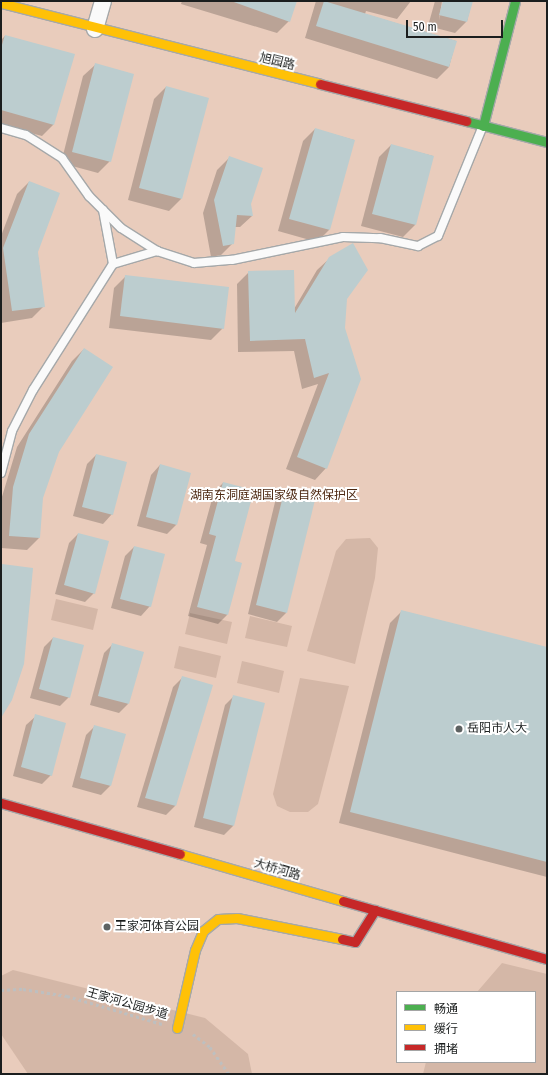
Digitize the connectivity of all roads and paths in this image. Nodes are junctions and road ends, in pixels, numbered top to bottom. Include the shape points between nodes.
1 (102, 1) edge
2 (515, 1) edge
3 (1, 3) edge
4 (96, 29) junction
5 (484, 126) junction
6 (1, 128) edge
7 (547, 142) edge
8 (103, 210) junction
9 (157, 251) junction
10 (113, 264) junction
11 (1, 474) edge
12 (1, 803) edge
13 (375, 910) junction
14 (547, 959) edge
15 (1, 990) edge
16 (177, 1028) junction
17 (228, 1074) edge

1 - 4 street
2 - 5 street
3 - 4 street, 旭园路
4 - 5 street, 旭园路
5 - 7 street, 旭园路
5 - 9 lane via 438,236 418,246 380,238 343,237 232,260 194,263
6 - 8 lane via 26,135 62,158
8 - 9 lane via 121,228
8 - 10 lane
9 - 10 lane
10 - 11 lane via 33,390 12,431
12 - 13 street, 大桥河路
13 - 14 street, 大桥河路
13 - 16 street via 356,942 237,918 218,919 203,931 195,950
15 - 16 path, 王家河公园步道 via 23,989 67,996
16 - 17 path, 王家河公园步道 via 187,1030 210,1047

